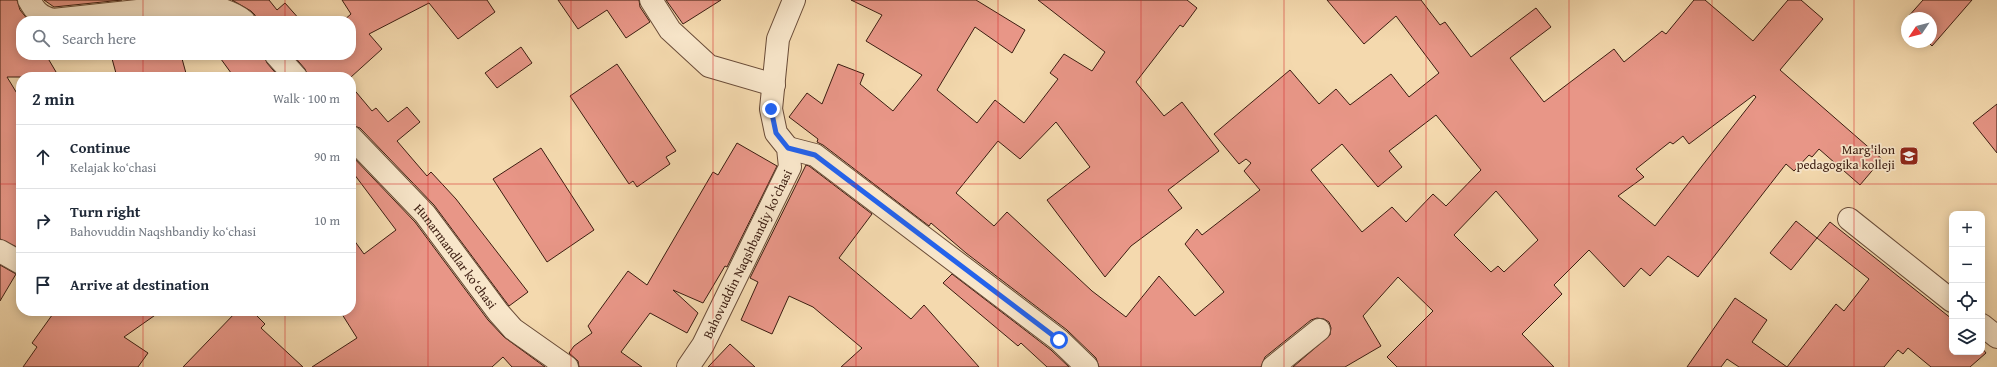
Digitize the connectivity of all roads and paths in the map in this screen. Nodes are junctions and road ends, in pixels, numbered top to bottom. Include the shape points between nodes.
1 (29, 0) edge
2 (651, 0) edge
3 (794, 0) edge
4 (43, 16) edge
5 (90, 16) edge
6 (236, 16) edge
7 (281, 60) edge
8 (291, 72) edge
9 (774, 85) junction
10 (356, 142) edge
11 (788, 148) junction
12 (1848, 219) dead end
13 (0, 251) edge
14 (16, 260) edge
15 (1949, 299) edge
16 (1985, 327) edge
17 (1319, 330) dead end
18 (1997, 337) edge
19 (567, 367) edge
20 (688, 367) edge
21 (1088, 367) edge
22 (1272, 367) edge

1 - 4 street via 34,10
2 - 9 street via 670,30 709,66
3 - 9 street via 778,39
5 - 6 street via 193,5 213,7
7 - 8 street
9 - 11 street via 771,109 776,133
10 - 19 street, Hunarmandlar ko‘chasi via 425,214 513,329
11 - 20 street, Bahovuddin Naqshbandiy koʻchasi via 790,167 703,345
11 - 21 street via 815,155 1059,340
12 - 15 street
13 - 14 street
16 - 18 street
17 - 22 street

